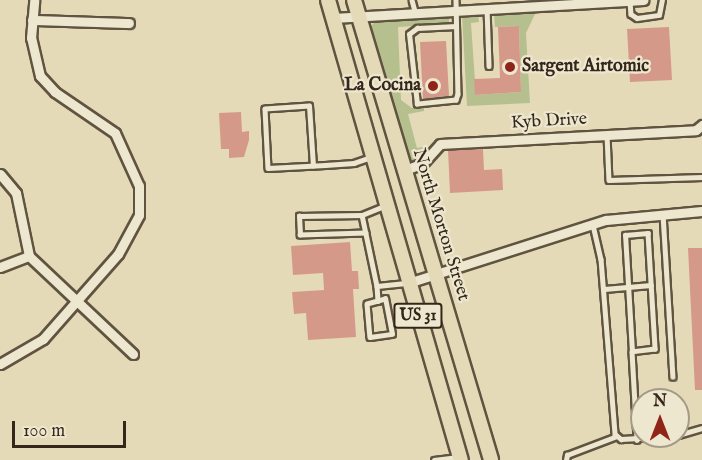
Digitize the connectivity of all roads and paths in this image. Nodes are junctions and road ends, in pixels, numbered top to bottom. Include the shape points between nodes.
1 (34, 0) edge
2 (328, 0) edge
3 (354, 0) edge
4 (412, 0) edge
5 (643, 0) edge
6 (662, 0) edge
7 (630, 1) edge
8 (518, 3) edge
9 (457, 5) edge
10 (487, 8) junction
11 (415, 11) junction
12 (358, 14) junction
13 (333, 18) junction
14 (32, 20) junction
15 (129, 23) dead end
16 (456, 26) junction
17 (489, 66) dead end
18 (702, 125) edge
19 (608, 135) junction
20 (373, 157) junction
21 (313, 166) junction
22 (405, 170) junction
23 (377, 172) junction
24 (0, 174) edge
25 (702, 177) edge
26 (387, 205) junction
27 (702, 211) edge
28 (663, 214) junction
29 (362, 215) junction
30 (592, 224) junction
31 (366, 233) junction
32 (29, 256) junction
33 (0, 267) edge
34 (436, 273) junction
35 (408, 283) junction
36 (651, 285) junction
37 (377, 286) junction
38 (628, 287) junction
39 (604, 289) junction
40 (378, 301) junction
41 (78, 302) junction
42 (632, 352) junction
43 (133, 354) dead end
44 (0, 363) edge
45 (673, 377) dead end
46 (634, 388) edge
47 (617, 436) junction
48 (630, 438) edge
49 (461, 458) edge
50 (434, 460) edge
51 (491, 460) edge
52 (566, 460) edge

1 - 14 street
2 - 13 main road, US 31
3 - 12 main road, North Morton Street / US 31
4 - 11 lane
5 - 7 street
6 - 7 lane via 658,15 637,18 631,14
7 - 8 street
8 - 10 street
9 - 10 street
9 - 11 street
9 - 16 lane
10 - 17 lane
11 - 12 street
12 - 13 street
12 - 22 main road, North Morton Street / US 31
13 - 20 main road, US 31
14 - 15 street
14 - 41 street via 32,49 40,76 115,133 139,186 139,215 118,254
16 - 16 lane via 456,100 417,104 409,34 417,28
18 - 19 street, Kyb Drive via 696,130
19 - 22 street, Kyb Drive via 440,144 423,163
19 - 25 lane via 609,180
20 - 21 lane
20 - 23 main road, US 31
21 - 21 lane via 268,168 265,109 309,106
22 - 23 main road
22 - 34 main road, North Morton Street / US 31
23 - 26 main road, US 31
24 - 32 street via 16,193
26 - 29 lane
26 - 35 main road, US 31
27 - 28 street
28 - 30 street
28 - 45 lane
29 - 31 lane
29 - 31 lane via 299,216 300,235
30 - 34 street
30 - 39 lane
31 - 37 lane
32 - 33 street
32 - 41 street
34 - 35 street
34 - 51 main road, North Morton Street / US 31
35 - 37 lane
35 - 49 main road, US 31
36 - 38 lane
36 - 38 lane via 648,233 625,235
36 - 42 lane via 655,349
37 - 40 lane
38 - 39 lane
38 - 42 lane
39 - 47 lane
40 - 40 lane via 367,304 370,337 392,334 385,299
41 - 43 street
41 - 44 street via 37,345
42 - 46 lane
47 - 48 lane
47 - 52 lane via 567,455
49 - 50 lane

